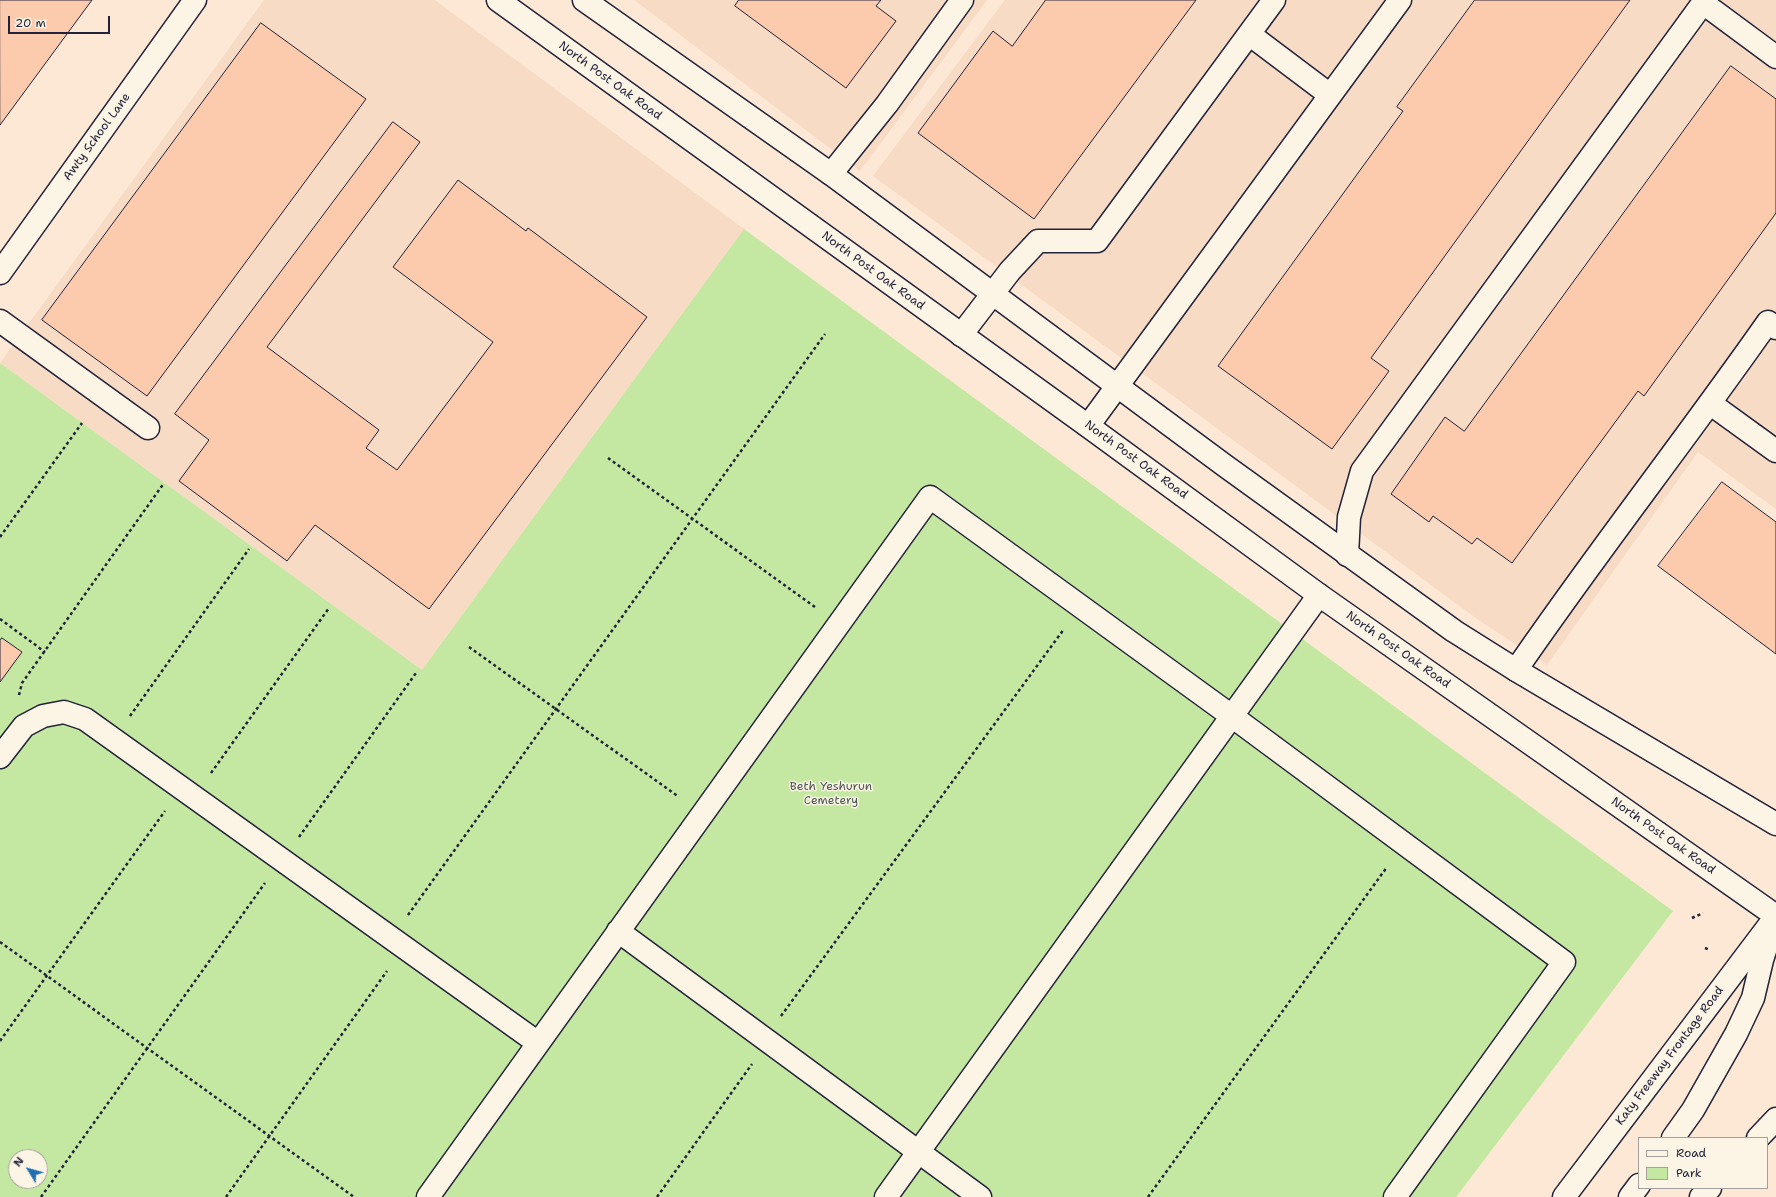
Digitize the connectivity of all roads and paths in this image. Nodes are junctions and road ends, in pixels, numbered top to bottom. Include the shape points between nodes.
1 (195, 0) edge
2 (498, 0) edge
3 (584, 0) edge
4 (962, 0) edge
5 (1274, 0) edge
6 (1400, 0) edge
7 (1248, 34) junction
8 (1776, 57) edge
9 (1330, 95) junction
10 (831, 174) junction
11 (0, 273) edge
12 (992, 294) junction
13 (0, 321) edge
14 (1776, 328) edge
15 (825, 334) dead end
16 (961, 335) junction
17 (1116, 386) junction
18 (1711, 404) junction
19 (82, 423) dead end
20 (1088, 426) junction
21 (148, 428) dead end
22 (1776, 451) edge
23 (608, 458) dead end
24 (164, 483) dead end
25 (692, 518) junction
26 (0, 537) edge
27 (249, 549) dead end
28 (1347, 555) junction
29 (1319, 595) junction
30 (816, 607) dead end
31 (330, 608) dead end
32 (0, 620) edge
33 (1067, 626) dead end
34 (469, 647) dead end
35 (45, 652) junction
36 (1516, 670) junction
37 (416, 673) dead end
38 (18, 698) dead end
39 (556, 709) junction
40 (1233, 717) junction
41 (127, 719) dead end
42 (0, 757) edge
43 (208, 777) dead end
44 (685, 801) dead end
45 (165, 810) dead end
46 (1776, 824) edge
47 (296, 840) dead end
48 (1388, 864) dead end
49 (266, 882) dead end
50 (1703, 913) dead end
51 (1776, 916) edge
52 (406, 918) dead end
53 (1692, 918) dead end
54 (618, 931) junction
55 (0, 942) edge
56 (1705, 948) dead end
57 (1710, 950) dead end
58 (389, 970) dead end
59 (47, 976) junction
60 (779, 1018) dead end
61 (0, 1041) edge
62 (538, 1043) junction
63 (147, 1048) junction
64 (752, 1064) dead end
65 (1776, 1119) edge
66 (269, 1136) junction
67 (1674, 1137) edge
68 (1759, 1137) edge
69 (919, 1152) junction
70 (1638, 1186) edge
71 (1709, 1189) edge
72 (41, 1197) edge
73 (226, 1197) edge
74 (354, 1197) edge
75 (428, 1197) edge
76 (657, 1197) edge
77 (886, 1197) edge
78 (980, 1197) edge
79 (1148, 1197) edge
80 (1395, 1197) edge
81 (1564, 1197) edge
82 (1630, 1197) edge
83 (1702, 1197) edge

1 - 11 main road, Awty School Lane
2 - 16 main road, North Post Oak Road
3 - 10 main road
4 - 10 main road via 887,104
5 - 7 main road
6 - 9 main road
7 - 9 main road
7 - 12 main road via 1097,241 1038,240
8 - 28 main road via 1703,3 1362,471 1349,518
9 - 17 main road
10 - 12 main road
12 - 16 main road
12 - 17 main road
13 - 21 main road
14 - 18 main road via 1768,322
15 - 25 path
16 - 20 main road, North Post Oak Road
17 - 20 main road
17 - 28 main road
18 - 22 main road
18 - 36 main road
19 - 26 path
20 - 29 main road, North Post Oak Road
23 - 25 path
24 - 35 path
25 - 30 path
25 - 39 path
27 - 41 path
28 - 36 main road via 1454,631
29 - 40 main road
29 - 51 main road, North Post Oak Road
31 - 43 path
32 - 35 path
33 - 60 path
34 - 39 path
35 - 38 path via 22,684
36 - 46 main road
37 - 47 path
39 - 44 path
39 - 52 path
40 - 54 main road via 930,497
40 - 69 main road
40 - 80 main road via 1564,962
42 - 62 main road via 24,726 43,716 64,712 85,720
45 - 59 path
48 - 79 path
49 - 63 path
50 - 53 path
51 - 67 main road via 1752,998 1736,1034 1697,1104
51 - 81 main road, Katy Freeway Frontage Road
54 - 62 main road
54 - 69 main road
55 - 59 path
56 - 57 path
58 - 66 path
59 - 61 path
59 - 63 path
62 - 75 main road
63 - 66 path
63 - 72 path
64 - 76 path
65 - 68 main road
66 - 73 path
66 - 74 path
69 - 77 main road
69 - 78 main road
70 - 82 main road
71 - 83 main road

